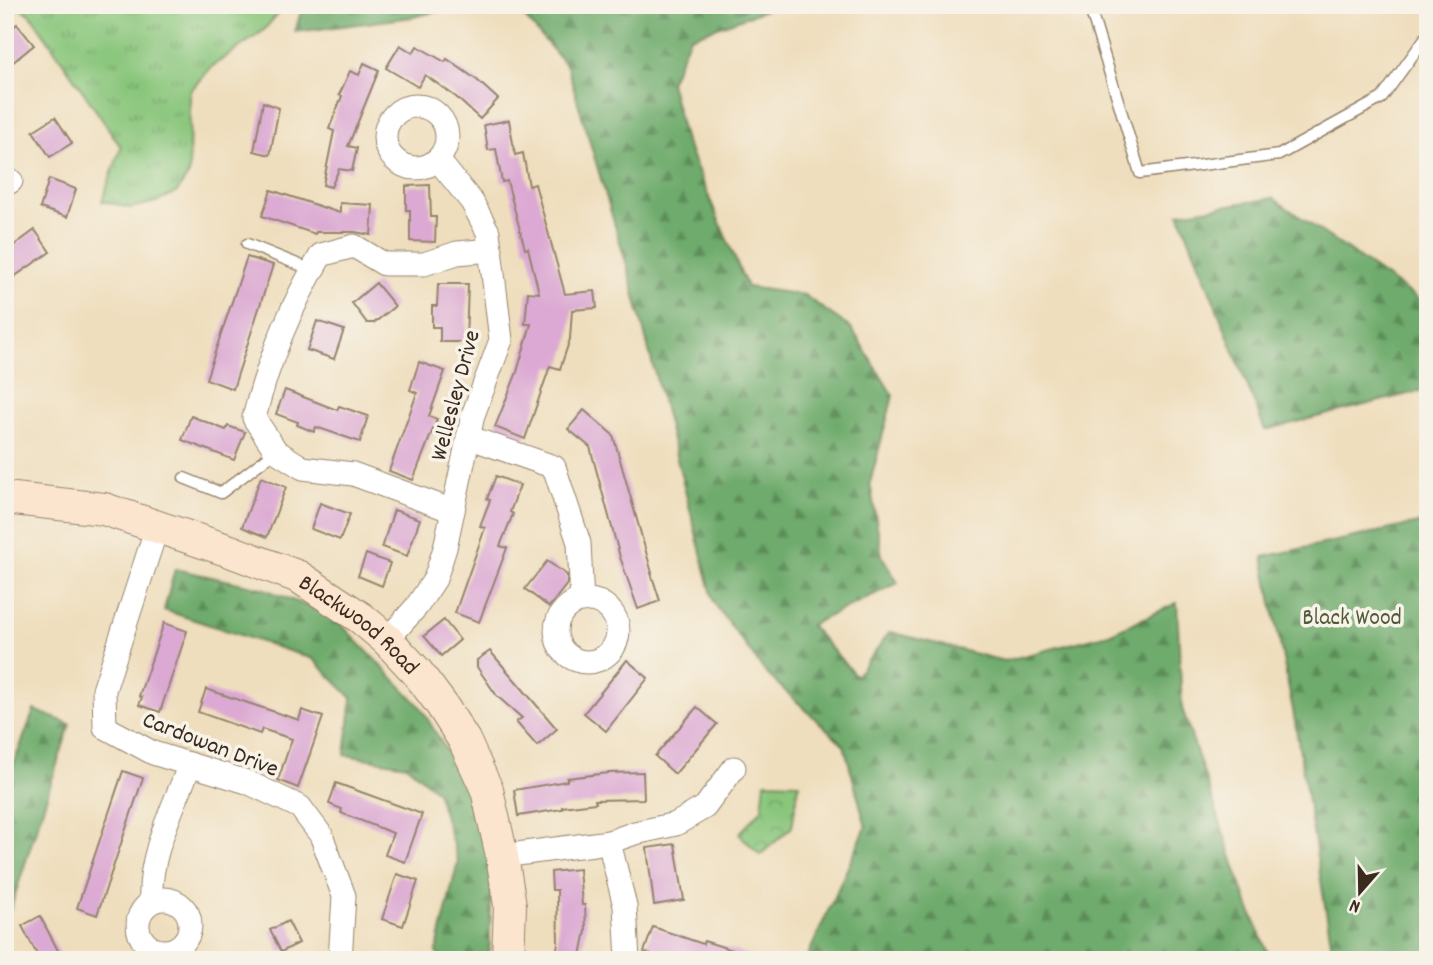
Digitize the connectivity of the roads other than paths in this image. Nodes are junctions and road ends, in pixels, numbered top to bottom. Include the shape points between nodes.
1 (1089, 5) edge
2 (1428, 34) edge
3 (438, 160) dead end
4 (247, 244) dead end
5 (491, 250) junction
6 (312, 270) junction
7 (468, 437) junction
8 (276, 451) junction
9 (184, 478) dead end
10 (5, 498) edge
11 (453, 511) junction
12 (157, 527) junction
13 (582, 601) dead end
14 (387, 640) junction
15 (190, 764) junction
16 (734, 768) dead end
17 (609, 842) junction
18 (502, 856) junction
19 (151, 901) dead end
20 (340, 960) edge
21 (508, 960) edge
22 (628, 960) edge

1 - 2 lane via 1140,173 1279,155 1382,97
3 - 5 street, Wellesley Drive via 472,202 488,232
4 - 6 lane
5 - 6 street via 457,253 424,264 384,264 354,246 321,255
5 - 7 street, Wellesley Drive via 501,340
6 - 8 street via 264,375 254,418
7 - 11 street, Wellesley Drive
7 - 13 street via 554,467 579,543
8 - 9 lane via 221,492
8 - 11 street via 303,468 353,474
10 - 12 street, Blackwood Road via 104,509
11 - 14 street, Wellesley Drive via 435,579
12 - 14 street, Blackwood Road via 299,577
12 - 15 street, Cardowan Drive via 104,690 106,727 153,752
14 - 18 street, Blackwood Road via 417,672 464,740 487,790
15 - 19 street via 153,871
15 - 20 street, Cardowan Drive via 247,782 300,807 321,835 344,896
16 - 17 street via 705,807 676,824
17 - 18 street
17 - 22 street via 625,906
18 - 21 street, Blackwood Road via 510,905

